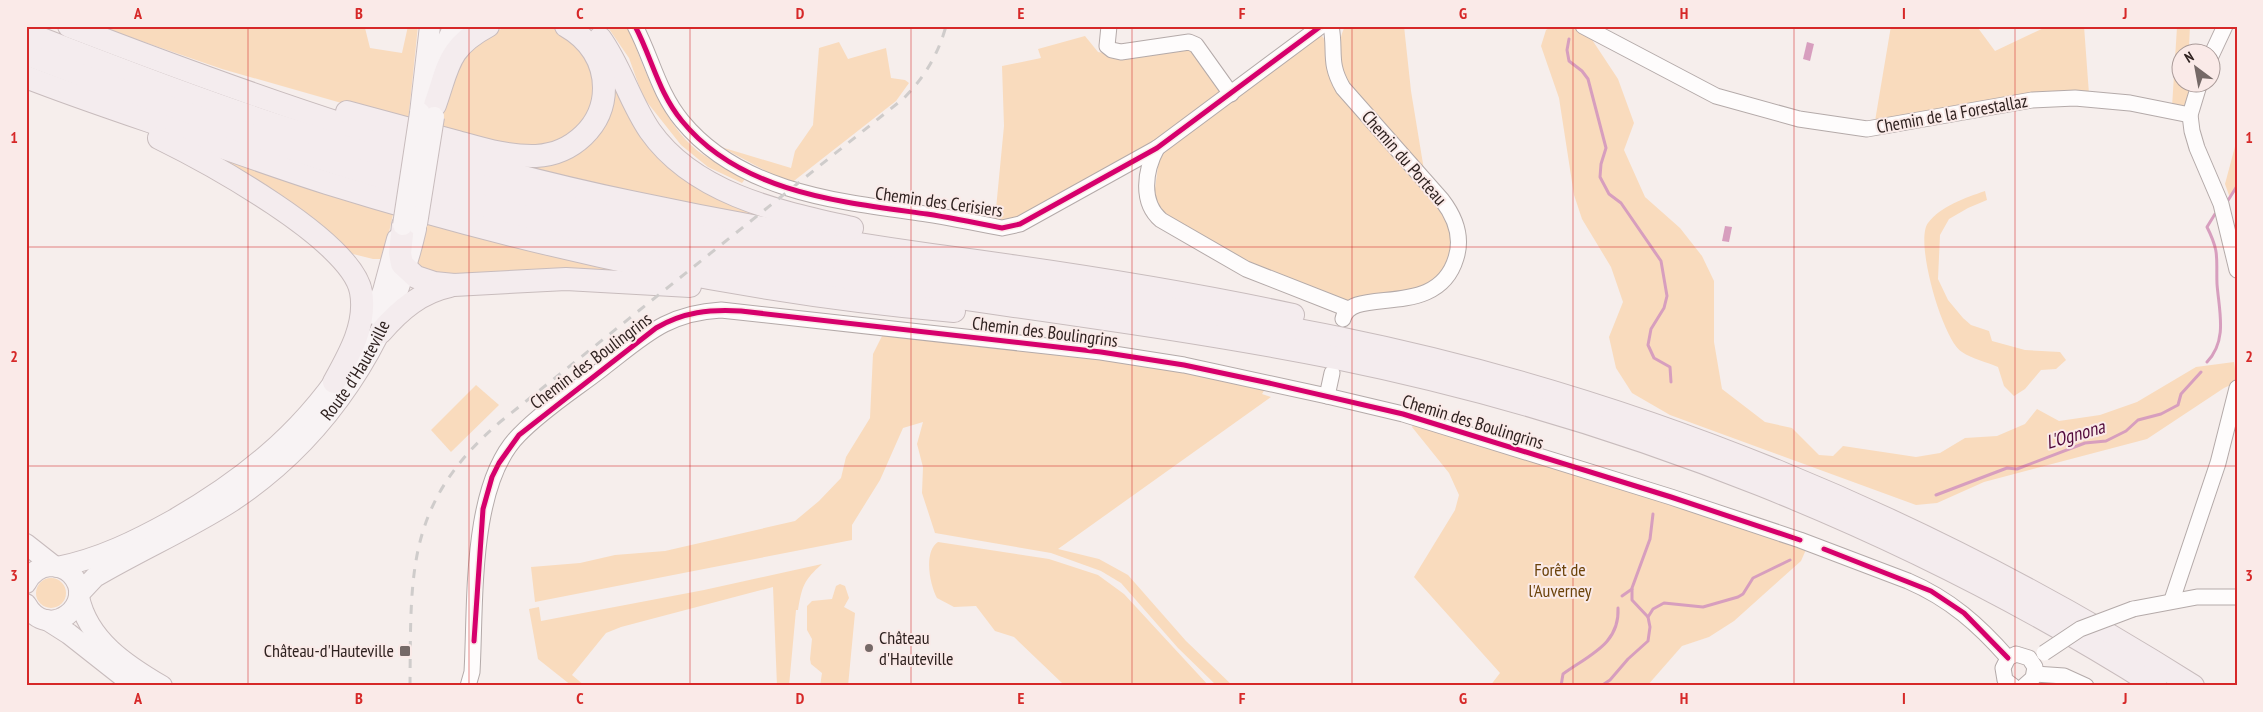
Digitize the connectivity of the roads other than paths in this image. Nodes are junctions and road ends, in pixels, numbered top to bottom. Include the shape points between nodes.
1 (70, 26) edge
2 (430, 26) edge
3 (454, 26) edge
4 (488, 26) edge
5 (566, 26) edge
6 (589, 26) edge
7 (635, 26) edge
8 (1108, 26) edge
9 (1321, 26) edge
10 (1332, 26) edge
11 (1583, 26) edge
12 (2225, 26) edge
13 (26, 33) edge
14 (2218, 42) edge
15 (26, 54) edge
16 (164, 62) junction
17 (26, 77) edge
18 (2197, 92) edge
19 (1231, 94) junction
20 (98, 105) junction
21 (430, 112) junction
22 (2190, 115) junction
23 (1158, 148) junction
24 (409, 227) junction
25 (991, 261) junction
26 (406, 269) junction
27 (2237, 270) edge
28 (454, 285) junction
29 (860, 303) junction
30 (380, 332) junction
31 (1186, 332) junction
32 (1332, 373) dead end
33 (334, 382) junction
34 (1528, 384) junction
35 (2237, 388) edge
36 (1327, 396) junction
37 (26, 544) edge
38 (56, 566) junction
39 (26, 583) edge
40 (79, 595) junction
41 (2237, 597) edge
42 (2172, 600) junction
43 (26, 604) edge
44 (39, 622) edge
45 (2008, 658) junction
46 (2037, 663) junction
47 (472, 681) edge
48 (2014, 685) edge
49 (135, 686) edge
50 (162, 686) edge
51 (2086, 686) edge
52 (2156, 686) edge
53 (2193, 686) edge

1 - 16 highway
2 - 21 main road, Route d'Hauteville
3 - 21 main road, Route d'Hauteville via 437,69
4 - 21 highway via 465,41 452,56
5 - 16 highway via 586,41 598,60 604,80 602,104 594,124 578,141 558,152 536,156 489,150
6 - 25 highway via 610,51 650,131 694,174 732,193 782,210
7 - 23 street, Chemin des Cerisiers via 663,93 692,132 736,164 781,187 809,194 1002,228 1020,224
8 - 19 street via 1107,46 1121,52 1189,42 1196,45
9 - 19 street, Chemin des Cerisiers
10 - 23 street, Chemin du Porteau via 1331,57 1343,88 1442,200 1455,220 1459,241 1457,255 1443,282 1432,290 1415,297 1362,303 1346,314 1246,269 1153,214 1146,189 1151,159
11 - 22 street, Chemin de la Forestallaz via 1716,96 1799,119 1867,129 2032,100 2075,98 2130,102
12 - 14 street
13 - 34 highway via 291,130 474,184 579,210 751,245 1277,327 1398,351
15 - 31 highway via 270,144 381,179 525,218 770,269
16 - 25 highway via 343,126 478,166 573,189 775,230 930,255
17 - 20 highway
18 - 22 street
19 - 23 street, Chemin des Cerisiers
20 - 29 highway via 310,177 493,230 705,276
20 - 33 highway via 260,196 311,231 348,265 360,288 362,315 353,344
21 - 24 main road, Route d'Hauteville, bridge
22 - 27 street via 2197,148 2221,204
24 - 26 highway via 400,257
24 - 33 main road, Route d'Hauteville via 375,312
25 - 34 highway via 1191,293 1355,329 1457,355
26 - 28 highway via 426,281
26 - 30 main road, Route d'Hauteville
28 - 29 highway via 519,280 617,281 765,291
28 - 30 highway via 433,290 411,303
29 - 31 highway
30 - 40 main road, Route d'Hauteville via 359,372 333,409 270,474 208,516 95,577
31 - 52 highway via 1331,357 1460,387 1593,425 1706,464 1825,511 1912,551 2039,617
32 - 36 street
33 - 38 main road, Route d'Hauteville via 292,433 224,488 122,546 86,560
34 - 53 highway via 1696,439 1884,516 2049,600
35 - 42 street via 2218,464
36 - 45 street, Chemin des Boulingrins via 1402,414 1688,503 1800,540 1908,581 1931,591 1964,613
36 - 47 street, Chemin des Boulingrins via 1184,365 1101,352 741,311 706,311 676,318 656,328 537,420 519,435 499,463 483,509
37 - 38 main road
38 - 39 main road, Route d'Hauteville via 36,571
38 - 40 main road via 74,577
40 - 44 main road, Route d'Hauteville via 76,606 68,615 58,620
40 - 50 main road via 92,630 131,666
41 - 42 street
42 - 46 street, bridge via 2133,609 2080,629
43 - 44 main road
44 - 49 main road via 69,634
45 - 46 street via 2021,654
45 - 48 street via 2003,668 2006,680
46 - 48 street via 2031,682
46 - 51 street

